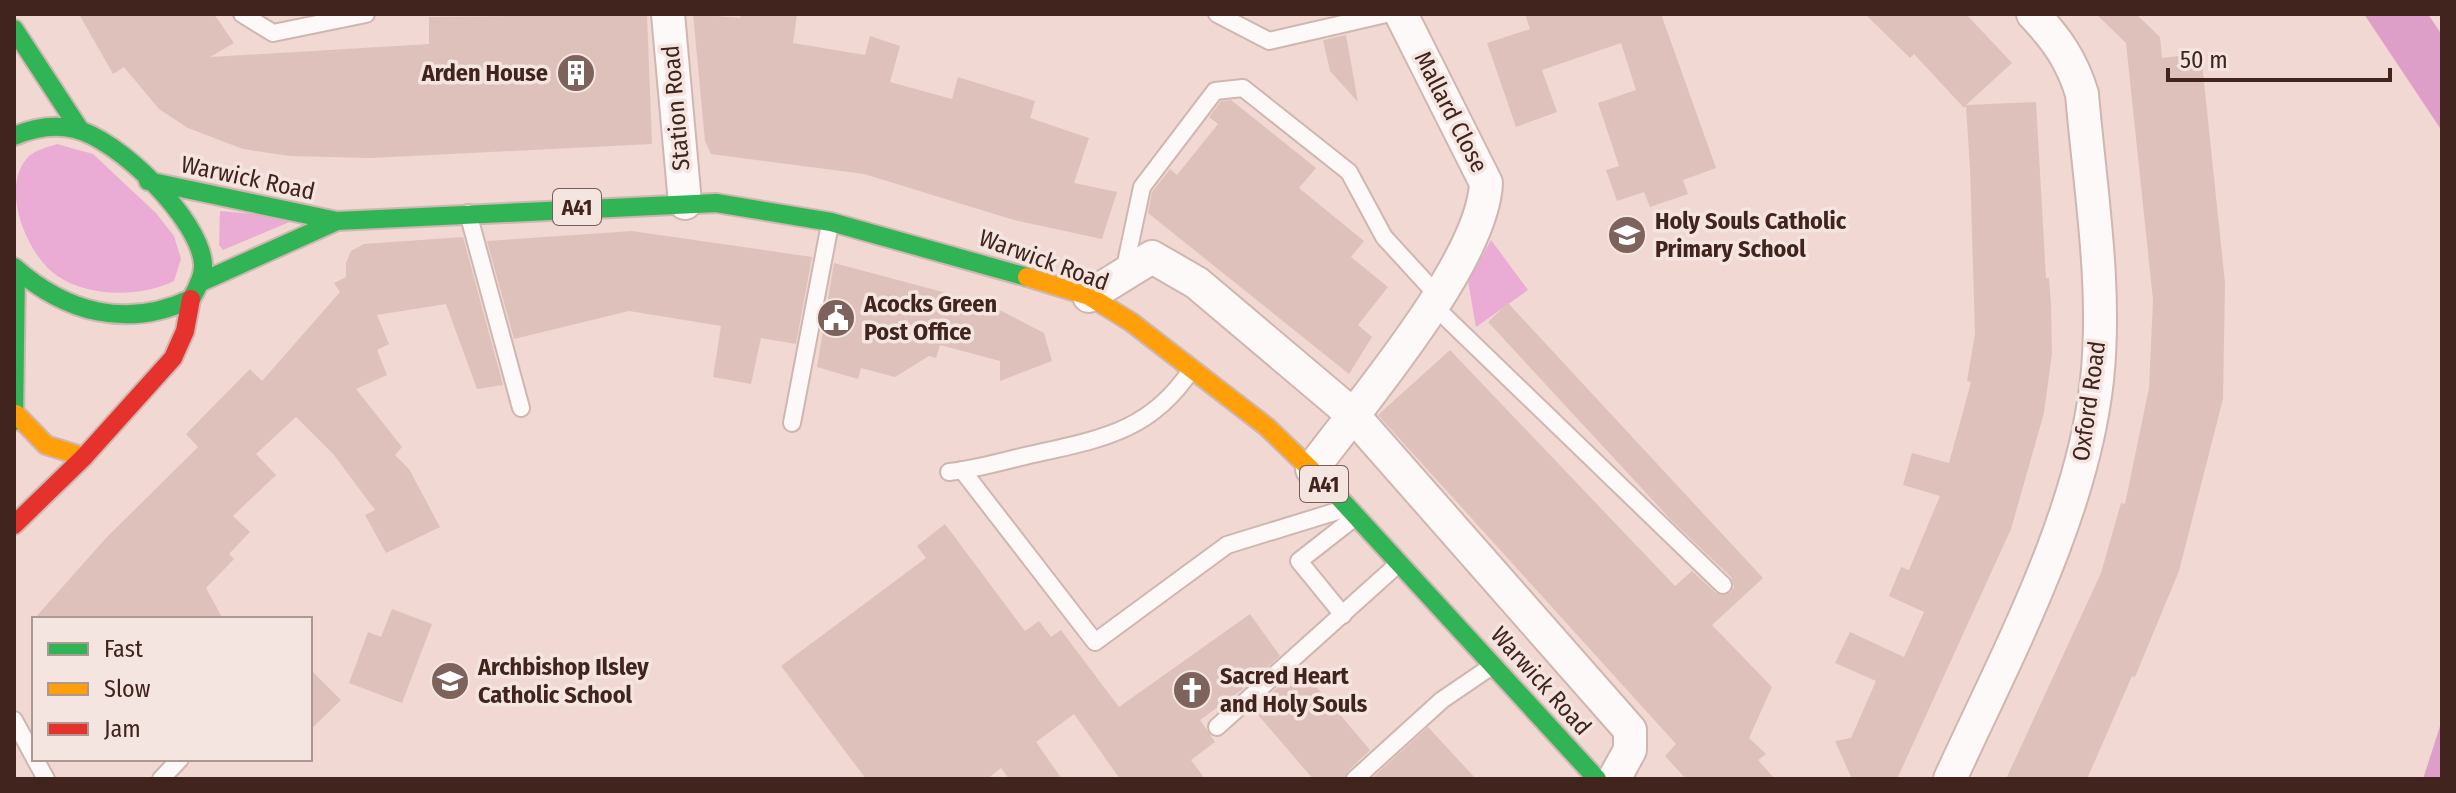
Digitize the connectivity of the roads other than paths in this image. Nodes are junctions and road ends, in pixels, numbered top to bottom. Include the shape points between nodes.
1 (242, 14) edge
2 (366, 14) edge
3 (668, 14) edge
4 (1217, 14) edge
5 (1386, 14) edge
6 (1401, 14) edge
7 (2033, 14) edge
8 (14, 29) edge
9 (80, 130) junction
10 (14, 136) edge
11 (148, 181) junction
12 (685, 203) junction
13 (468, 212) junction
14 (337, 221) junction
15 (831, 222) junction
16 (15, 268) edge
17 (1123, 274) junction
18 (195, 291) junction
19 (1089, 296) junction
20 (1437, 302) junction
21 (1192, 369) junction
22 (521, 408) dead end
23 (1352, 414) junction
24 (15, 417) edge
25 (792, 423) dead end
26 (84, 457) junction
27 (1312, 469) junction
28 (1350, 513) junction
29 (14, 525) edge
30 (1399, 564) junction
31 (1723, 585) dead end
32 (1343, 615) junction
33 (1494, 664) junction
34 (14, 720) edge
35 (1217, 727) dead end
36 (32, 754) edge
37 (36, 761) edge
38 (178, 761) edge
39 (1595, 776) edge
40 (46, 779) edge
41 (161, 779) edge
42 (1355, 779) edge
43 (1950, 779) edge

1 - 2 lane via 273,33
3 - 12 street, Station Road
4 - 5 lane via 1269,41
6 - 20 street, Mallard Close via 1486,183 1486,204
7 - 43 street, Oxford Road via 2073,63 2082,94 2099,295 2097,379 2072,502
8 - 9 main road, Warwick Road
9 - 10 main road via 51,126
9 - 11 main road, Warwick Road
11 - 14 main road, Warwick Road / A41
11 - 18 main road, Warwick Road via 196,241 203,265
12 - 13 main road, Warwick Road / A41
12 - 15 main road, Warwick Road / A41 via 788,212
13 - 14 main road, Warwick Road / A41
13 - 22 lane
14 - 18 main road, Warwick Road / A41
15 - 19 main road, Warwick Road / A41
15 - 25 lane
16 - 18 main road, Warwick Road / A41 via 42,291 74,307 135,318 155,315
16 - 24 main road
17 - 19 street
17 - 20 lane via 1142,187 1215,91 1243,88 1349,172 1384,237
17 - 23 street via 1152,257 1197,283
18 - 26 main road via 173,358
19 - 21 main road, Warwick Road / A41
20 - 23 street, Mallard Close
20 - 31 lane
21 - 27 main road, Warwick Road / A41
21 - 28 lane via 1164,405 1111,436 956,471 1095,642 1227,545
23 - 27 street, Mallard Close
23 - 39 street via 1630,730 1630,750
24 - 26 main road via 46,445
26 - 29 main road
27 - 28 main road, Warwick Road / A41
28 - 30 main road, Warwick Road / A41
28 - 32 lane via 1299,561
30 - 32 lane
30 - 33 main road, Warwick Road / A41
32 - 35 lane
33 - 39 main road, Warwick Road / A41
33 - 42 lane via 1442,700
34 - 36 lane
37 - 40 lane
38 - 41 lane

